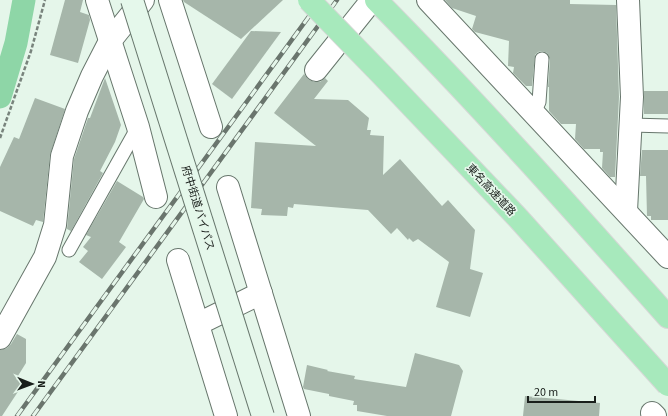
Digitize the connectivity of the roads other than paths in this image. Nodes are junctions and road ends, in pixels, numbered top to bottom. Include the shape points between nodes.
1 (97, 0) edge
2 (132, 0) edge
3 (143, 0) edge
4 (170, 0) edge
5 (309, 0) edge
6 (372, 0) edge
7 (376, 0) edge
8 (428, 0) edge
9 (628, 0) edge
10 (110, 42) junction
11 (542, 59) dead end
12 (316, 70) dead end
13 (534, 113) junction
14 (631, 125) junction
15 (668, 126) edge
16 (138, 127) junction
17 (211, 127) dead end
18 (228, 187) dead end
19 (156, 197) dead end
20 (626, 211) junction
21 (69, 250) dead end
22 (668, 257) edge
23 (178, 260) dead end
24 (262, 293) junction
25 (668, 317) edge
26 (198, 324) junction
27 (0, 338) edge
28 (668, 385) edge
29 (226, 416) edge
30 (263, 416) edge
31 (299, 416) edge

1 - 10 street
2 - 30 street, 府中街道バイパス, bridge
3 - 10 street
4 - 17 street
5 - 28 highway, 東名高速道路, bridge via 518,218
6 - 12 street
7 - 25 highway via 551,185
8 - 13 street
9 - 14 street
10 - 16 street
10 - 27 street via 77,111 62,156 55,225 45,257
11 - 13 lane via 540,102
13 - 20 street
14 - 15 lane
14 - 20 street
16 - 19 street
16 - 21 lane
18 - 24 street
20 - 22 street
23 - 26 street
24 - 26 street
24 - 31 street
26 - 29 street

